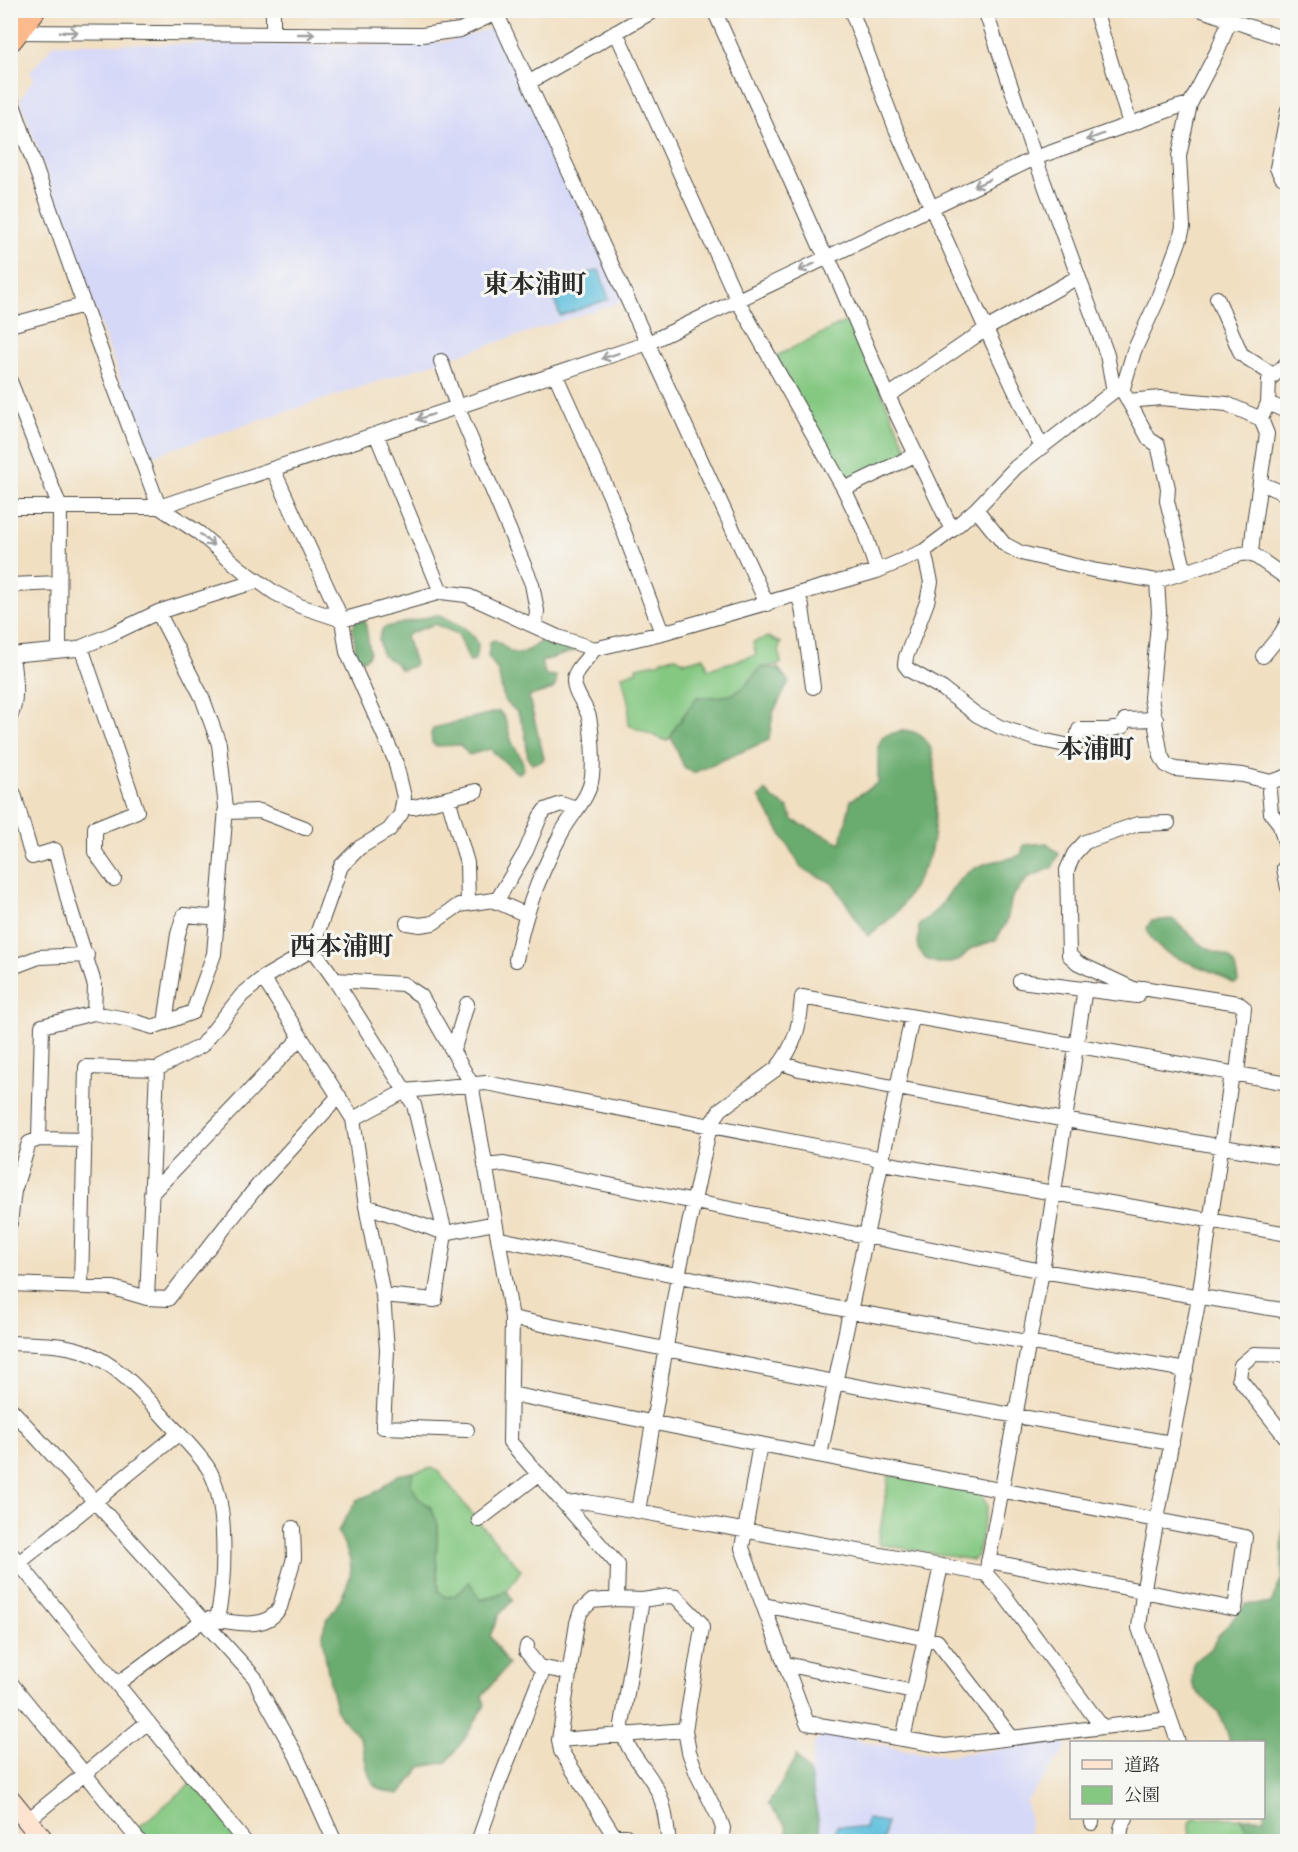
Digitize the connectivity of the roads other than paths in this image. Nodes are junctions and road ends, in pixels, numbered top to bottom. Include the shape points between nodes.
1 (32, 10) edge
2 (273, 10) edge
3 (655, 10) edge
4 (714, 10) edge
5 (851, 10) edge
6 (985, 10) edge
7 (1202, 10) edge
8 (1098, 11) edge
9 (498, 12) edge
10 (1232, 16) edge
11 (616, 32) junction
12 (12, 34) edge
13 (273, 34) junction
14 (1287, 40) edge
15 (528, 82) junction
16 (10, 96) edge
17 (1190, 105) junction
18 (1287, 110) edge
19 (1130, 124) junction
20 (1035, 158) junction
21 (1287, 177) edge
22 (931, 207) junction
23 (827, 258) junction
24 (1078, 277) junction
25 (1218, 298) dead end
26 (738, 300) junction
27 (84, 305) junction
28 (10, 325) edge
29 (986, 329) junction
30 (648, 343) junction
31 (441, 361) dead end
32 (1287, 362) edge
33 (555, 374) junction
34 (1273, 375) junction
35 (10, 381) edge
36 (1121, 393) junction
37 (888, 396) junction
38 (1268, 403) junction
39 (457, 406) junction
40 (1287, 412) edge
41 (1261, 419) junction
42 (376, 434) junction
43 (1041, 446) junction
44 (915, 455) junction
45 (273, 469) junction
46 (1260, 483) junction
47 (844, 489) junction
48 (1287, 495) edge
49 (10, 507) edge
50 (60, 507) junction
51 (159, 507) junction
52 (976, 509) junction
53 (952, 530) junction
54 (924, 551) junction
55 (1251, 553) junction
56 (877, 572) junction
57 (1185, 572) junction
58 (1287, 579) edge
59 (257, 581) junction
60 (1157, 581) junction
61 (59, 583) junction
62 (10, 585) edge
63 (441, 592) junction
64 (798, 595) junction
65 (766, 604) junction
66 (158, 612) junction
67 (342, 620) junction
68 (1287, 621) edge
69 (535, 626) junction
70 (662, 633) junction
71 (81, 647) junction
72 (594, 649) junction
73 (59, 650) junction
74 (11, 655) edge
75 (1263, 656) dead end
76 (813, 687) dead end
77 (10, 717) edge
78 (1156, 719) junction
79 (1287, 776) edge
80 (1271, 782) junction
81 (476, 791) dead end
82 (10, 795) edge
83 (448, 798) junction
84 (402, 807) junction
85 (576, 809) junction
86 (225, 812) junction
87 (1168, 823) dead end
88 (305, 828) dead end
89 (1287, 852) edge
90 (1287, 864) edge
91 (114, 879) dead end
92 (1287, 888) edge
93 (496, 902) junction
94 (468, 903) junction
95 (527, 913) junction
96 (217, 914) junction
97 (407, 923) dead end
98 (313, 949) junction
99 (87, 955) junction
100 (516, 960) dead end
101 (10, 968) edge
102 (263, 978) junction
103 (335, 980) junction
104 (1020, 981) dead end
105 (1085, 988) junction
106 (1140, 992) junction
107 (467, 1004) dead end
108 (94, 1013) junction
109 (912, 1017) junction
110 (165, 1023) junction
111 (300, 1037) junction
112 (1076, 1046) junction
113 (450, 1047) junction
114 (782, 1063) junction
115 (157, 1068) junction
116 (1235, 1074) junction
117 (471, 1083) junction
118 (1287, 1083) edge
119 (898, 1088) junction
120 (405, 1091) junction
121 (339, 1096) junction
122 (353, 1119) junction
123 (1065, 1120) junction
124 (710, 1125) junction
125 (39, 1139) junction
126 (85, 1140) junction
127 (1221, 1147) junction
128 (1287, 1158) edge
129 (883, 1163) junction
130 (485, 1166) junction
131 (1054, 1193) junction
132 (151, 1194) junction
133 (694, 1201) junction
134 (366, 1206) junction
135 (1210, 1221) junction
136 (10, 1223) edge
137 (495, 1223) junction
138 (445, 1233) junction
139 (1287, 1234) edge
140 (867, 1235) junction
141 (500, 1239) junction
142 (1042, 1271) junction
143 (678, 1276) junction
144 (10, 1284) edge
145 (81, 1286) junction
146 (383, 1295) junction
147 (147, 1298) junction
148 (1199, 1298) junction
149 (851, 1311) junction
150 (1287, 1311) edge
151 (512, 1318) junction
152 (10, 1343) edge
153 (1028, 1343) junction
154 (666, 1350) junction
155 (1287, 1355) edge
156 (1186, 1370) junction
157 (835, 1382) junction
158 (511, 1394) junction
159 (10, 1408) edge
160 (1014, 1416) junction
161 (653, 1423) junction
162 (467, 1430) dead end
163 (178, 1434) junction
164 (1287, 1440) edge
165 (1172, 1443) junction
166 (760, 1444) junction
167 (820, 1455) junction
168 (539, 1474) junction
169 (1001, 1490) junction
170 (95, 1502) junction
171 (565, 1504) junction
172 (638, 1511) junction
173 (479, 1520) dead end
174 (1157, 1520) junction
175 (293, 1528) dead end
176 (745, 1532) junction
177 (13, 1562) edge
178 (940, 1566) junction
179 (987, 1568) junction
180 (1143, 1593) junction
181 (617, 1599) junction
182 (642, 1600) junction
183 (764, 1605) junction
184 (217, 1620) junction
185 (202, 1621) junction
186 (925, 1638) junction
187 (526, 1646) dead end
188 (786, 1664) junction
189 (544, 1668) junction
190 (570, 1673) junction
191 (10, 1682) edge
192 (117, 1684) junction
193 (913, 1692) junction
194 (1170, 1719) junction
195 (148, 1722) junction
196 (1102, 1727) junction
197 (685, 1730) junction
198 (623, 1734) junction
199 (1079, 1736) edge
200 (1012, 1738) junction
201 (903, 1739) junction
202 (559, 1740) junction
203 (1177, 1741) edge
204 (84, 1775) junction
205 (10, 1799) edge
206 (1125, 1819) edge
207 (28, 1820) junction
208 (617, 1839) edge
209 (45, 1842) edge
210 (140, 1842) edge
211 (245, 1842) edge
212 (335, 1842) edge
213 (478, 1842) edge
214 (632, 1842) edge
215 (669, 1842) edge
216 (721, 1842) edge
217 (1122, 1842) edge

1 - 12 highway
2 - 13 street
3 - 11 street
4 - 23 street
5 - 22 street via 896,129
6 - 20 street
7 - 10 street
8 - 19 street
13 -> 9 street via 422,35 460,30
9 - 15 street
10 - 14 street
10 - 17 street
11 - 15 street
11 - 26 street
12 -> 13 street
15 - 30 street
16 - 27 street
17 - 19 street
17 - 36 street via 1179,156 1183,227
18 - 21 street via 1277,168 1282,177
19 -> 20 street
20 -> 22 street
20 - 24 street
22 - 23 street
22 - 29 street
23 -> 26 street
23 - 37 street
24 - 29 street
24 - 36 street
25 - 34 street via 1241,354
26 - 30 street
26 - 47 street
27 - 28 street
27 - 51 street
29 - 37 street
29 - 43 street
30 -> 33 street
30 - 65 street
31 - 39 street
32 - 34 street
33 - 39 street
33 - 70 street via 612,500
34 - 38 street via 1269,380
35 - 50 street
36 - 41 street via 1227,404
36 - 43 street
36 - 57 street via 1149,439 1158,445
37 - 44 street
38 - 40 street
38 - 41 street
39 -> 42 street
39 - 69 street via 532,584 537,611
41 - 46 street via 1267,434
42 - 45 street
42 - 63 street
43 - 52 street
44 - 47 street
44 - 53 street
45 - 51 street
45 - 67 street
46 - 48 street
46 - 55 street
47 - 56 street via 864,531
49 - 50 street
50 - 51 street
50 - 61 street
51 -> 59 street via 199,533
52 - 53 street
52 - 60 street via 1004,544 1022,554
53 - 54 street
54 - 56 street
54 - 78 street via 931,582 906,657 909,670 1000,727 1075,747 1079,730 1108,730 1122,727 1125,720
55 - 57 street
55 - 58 street
56 - 64 street
57 - 60 street
59 - 66 street
59 - 67 street via 300,606
60 - 78 street via 1159,613 1151,698
61 - 62 street
61 - 73 street
63 - 67 street
63 - 69 street via 466,595
64 - 65 street
64 - 76 street
65 - 70 street
66 - 71 street
66 - 86 street via 202,697 219,744
67 - 84 street via 347,652 395,760 404,797
68 - 75 street
69 - 72 street
70 - 72 street
71 - 73 street
71 - 91 street via 137,811 95,828 95,852
72 - 85 street via 574,680 589,715 592,777
73 - 74 street
74 - 77 street via 15,687
78 - 80 street via 1166,765
79 - 80 street
80 - 89 street via 1271,813 1279,823
81 - 83 street
82 - 99 street via 14,794 32,857 55,850
83 - 84 street
83 - 94 street via 467,863
84 - 98 street via 389,830 359,848 341,866
85 - 93 street via 561,804 545,810
85 - 95 street via 560,834
86 - 88 street via 260,811
86 - 96 street
87 - 106 street via 1138,824 1085,842 1067,870 1069,955
90 - 92 street
93 - 94 street
93 - 95 street
94 - 97 street via 459,904 433,922
95 - 100 street
96 - 110 street via 214,954 193,1012
96 - 110 street via 184,915
98 - 102 street
98 - 103 street
99 - 101 street via 39,957
99 - 108 street via 95,986
102 - 111 street
102 - 115 street via 242,995 201,1046
103 - 113 street via 403,984 421,996
103 - 120 street
104 - 105 street
105 - 106 street via 1137,996
105 - 112 street
106 - 116 street via 1142,988 1238,1003 1244,1008
107 - 113 street via 455,1045
108 - 110 street via 153,1027
108 - 125 street via 42,1026
109 - 112 street
109 - 114 street via 802,997 795,1039
109 - 119 street
111 - 121 street
111 - 132 street
112 - 116 street
112 - 123 street
113 - 117 street
114 - 119 street
114 - 124 street via 721,1109
115 - 126 street via 86,1067
115 - 132 street
116 - 118 street
116 - 127 street
117 - 120 street
117 - 124 street
117 - 130 street
119 - 123 street
119 - 129 street
120 - 122 street
120 - 138 street via 414,1105
121 - 122 street
121 - 147 street via 259,1184 168,1299
122 - 134 street
123 - 127 street
123 - 131 street
124 - 129 street via 873,1157
124 - 133 street
125 - 126 street
125 - 136 street via 29,1143 14,1191
126 - 145 street
127 - 128 street
127 - 135 street
129 - 131 street
129 - 140 street
130 - 133 street via 504,1164
130 - 137 street
131 - 135 street
131 - 142 street
132 - 147 street
133 - 140 street
133 - 143 street
134 - 138 street
134 - 146 street
135 - 139 street
135 - 148 street
137 - 138 street
137 - 141 street
138 - 146 street via 435,1300
140 - 142 street
140 - 149 street
141 - 143 street
141 - 151 street
142 - 148 street
142 - 153 street
143 - 149 street
143 - 154 street
144 - 145 street
145 - 147 street via 113,1288
146 - 162 street via 387,1350 383,1427
148 - 150 street
148 - 156 street
149 - 153 street
149 - 157 street
151 - 154 street
151 - 158 street
152 - 163 street via 63,1347 94,1356 136,1385
153 - 156 street
153 - 160 street
154 - 157 street
154 - 161 street
155 - 164 street via 1254,1354 1240,1365 1239,1378
156 - 165 street
157 - 160 street
157 - 167 street
158 - 161 street
158 - 168 street via 510,1442
159 - 170 street
160 - 165 street
160 - 169 street
161 - 166 street
161 - 172 street
163 - 170 street
163 - 184 street via 208,1468 218,1496 223,1566
165 - 174 street
166 - 167 street
166 - 176 street
167 - 169 street
168 - 171 street
168 - 173 street
169 - 174 street
169 - 179 street
170 - 177 street
170 - 185 street
171 - 172 street via 587,1502
171 - 181 street via 618,1565
172 - 176 street
174 - 180 street
174 - 180 street via 1245,1537 1235,1609
175 - 184 street via 294,1558 276,1615 265,1623
176 - 178 street
176 - 183 street via 742,1548
177 - 192 street
178 - 179 street
178 - 186 street
179 - 180 street
179 - 196 street
180 - 194 street via 1139,1628
181 - 182 street
181 - 190 street via 591,1600 580,1611
182 - 197 street via 676,1597 701,1623
182 - 198 street
183 - 186 street
183 - 188 street
184 - 185 street
185 - 192 street
185 - 212 street via 255,1678 297,1755
186 - 193 street
186 - 200 street via 938,1641
187 - 189 street via 531,1659
188 - 193 street
188 - 201 street via 807,1723
189 - 190 street
189 - 213 street
190 - 202 street
191 - 204 street
192 - 195 street
193 - 201 street
194 - 196 street
194 - 203 street
195 - 204 street
195 - 211 street
196 - 199 street
197 - 198 street
197 - 216 street via 697,1774 723,1828
198 - 202 street
198 - 215 street via 628,1748 656,1786
199 - 200 street
200 - 201 street via 945,1746
202 - 208 street via 561,1751
204 - 207 street
204 - 210 street
205 - 207 street
206 - 217 street via 1120,1835
207 - 209 street
208 - 214 street via 626,1836

